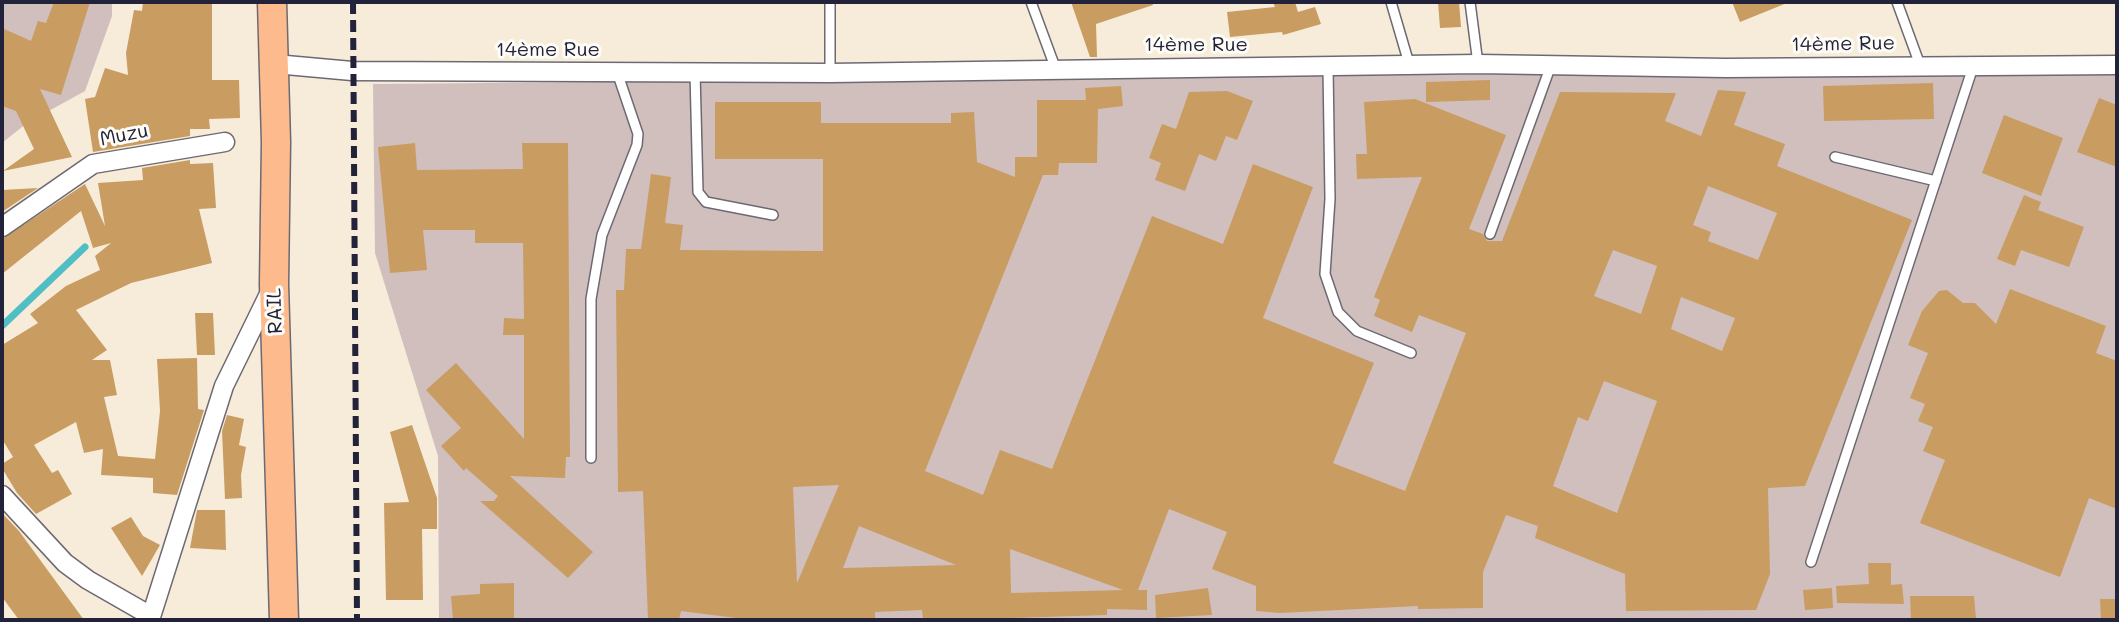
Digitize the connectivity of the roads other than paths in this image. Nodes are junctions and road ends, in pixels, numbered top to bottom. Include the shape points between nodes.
1 (272, 2) edge
2 (830, 2) edge
3 (1031, 2) edge
4 (1391, 2) edge
5 (1470, 2) edge
6 (1897, 2) edge
7 (275, 64) junction
8 (1478, 64) junction
9 (1551, 65) junction
10 (1920, 65) junction
11 (2117, 65) edge
12 (1055, 67) junction
13 (1328, 67) junction
14 (1410, 67) junction
15 (1973, 67) junction
16 (617, 72) junction
17 (695, 72) junction
18 (830, 73) junction
19 (225, 142) dead end
20 (1835, 157) dead end
21 (1936, 181) junction
22 (773, 215) dead end
23 (2, 227) edge
24 (1490, 234) dead end
25 (274, 284) junction
26 (1411, 353) dead end
27 (591, 458) dead end
28 (2, 495) edge
29 (1811, 562) dead end
30 (150, 618) edge
31 (284, 620) edge

1 - 7 main road, RAIL
2 - 18 lane
3 - 12 lane
4 - 14 lane
5 - 8 lane
6 - 10 lane
7 - 16 street, 14ème Rue via 352,71
7 - 25 main road, RAIL
8 - 9 street, 14ème Rue
8 - 14 street, 14ème Rue
9 - 10 street, 14ème Rue
9 - 24 lane
10 - 15 street, 14ème Rue
11 - 15 street, 14ème Rue
12 - 13 street, 14ème Rue
12 - 18 street, 14ème Rue
13 - 14 street, 14ème Rue
13 - 26 lane via 1325,274 1338,312 1357,331
15 - 21 lane
16 - 17 street, 14ème Rue
16 - 27 lane via 638,134 602,235 591,299
17 - 18 street, 14ème Rue
17 - 22 lane via 698,192 706,202
19 - 23 street, Muzu via 93,164
20 - 21 lane
21 - 29 lane
25 - 30 street via 224,386
25 - 31 main road, RAIL
28 - 30 street via 65,563

